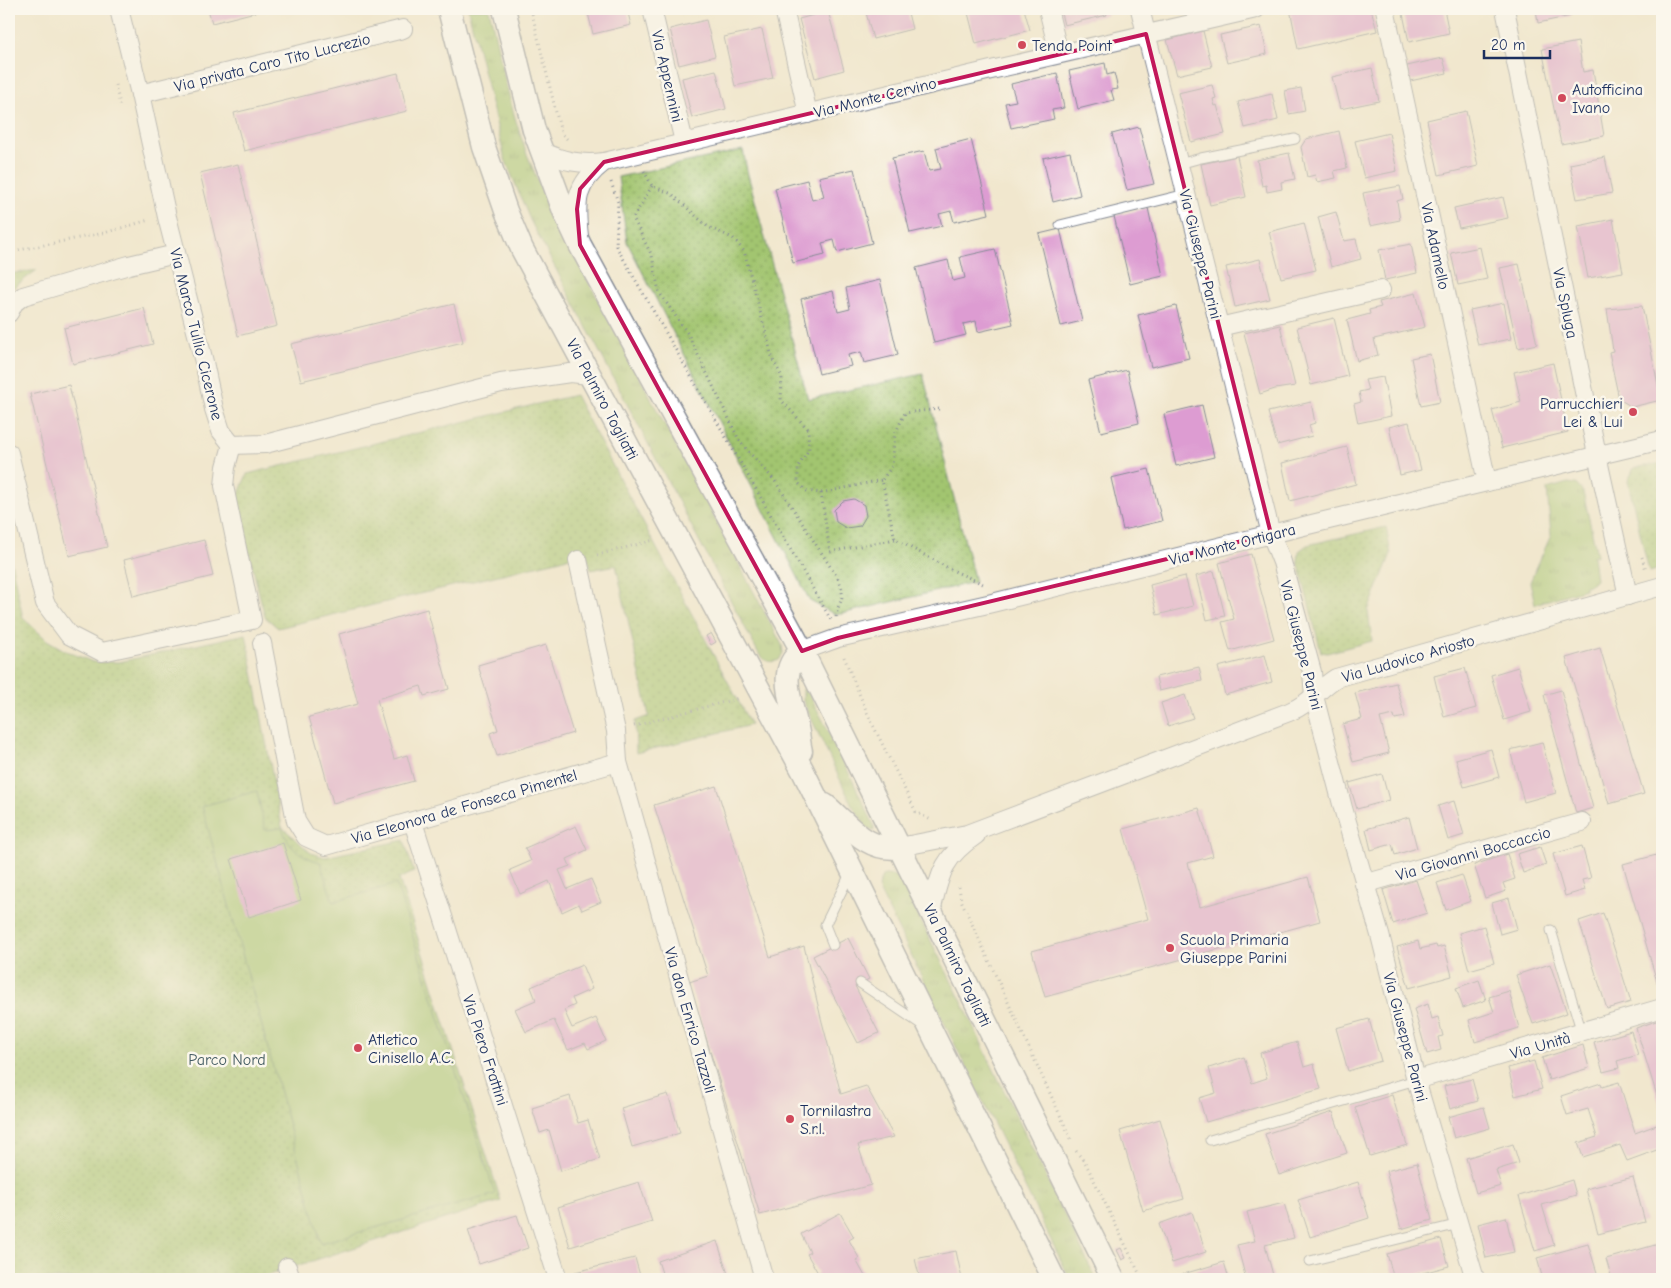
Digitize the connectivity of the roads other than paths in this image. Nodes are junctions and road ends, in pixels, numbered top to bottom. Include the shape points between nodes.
1 (119, 9) edge
2 (450, 9) edge
3 (504, 9) edge
4 (652, 9) edge
5 (784, 9) edge
6 (1048, 9) edge
7 (1140, 9) edge
8 (1256, 9) edge
9 (1385, 9) edge
10 (1505, 9) edge
11 (403, 29) dead end
12 (1146, 34) junction
13 (1059, 54) junction
14 (140, 94) junction
15 (808, 114) junction
16 (1295, 139) dead end
17 (684, 142) junction
18 (541, 150) junction
19 (604, 162) junction
20 (1179, 164) junction
21 (1186, 194) junction
22 (1060, 225) dead end
23 (580, 245) junction
24 (176, 254) junction
25 (1381, 290) dead end
26 (9, 313) edge
27 (1219, 327) junction
28 (590, 375) junction
29 (1662, 440) edge
30 (232, 444) junction
31 (9, 453) edge
32 (1597, 457) junction
33 (1488, 482) junction
34 (1271, 534) junction
35 (578, 560) road end
36 (1662, 586) edge
37 (1628, 596) junction
38 (262, 643) dead end
39 (802, 651) junction
40 (1314, 696) junction
41 (618, 762) junction
42 (803, 771) junction
43 (817, 798) junction
44 (413, 822) junction
45 (998, 822) junction
46 (1582, 822) dead end
47 (899, 847) junction
48 (852, 869) junction
49 (1364, 884) junction
50 (931, 912) junction
51 (1551, 930) dead end
52 (833, 944) dead end
53 (860, 983) dead end
54 (1662, 1008) edge
55 (932, 1032) junction
56 (1582, 1033) junction
57 (1416, 1080) junction
58 (1210, 1140) dead end
59 (1459, 1224) junction
60 (1310, 1261) dead end
61 (558, 1279) edge
62 (764, 1279) edge
63 (1054, 1279) edge
64 (1113, 1279) edge
65 (1476, 1279) edge

1 - 14 street, Via Marco Tullio Cicerone
2 - 28 street, Via Palmiro Togliatti via 478,125 506,211 522,249
3 - 18 street, Via Palmiro Togliatti
4 - 17 street, Via Appennini
5 - 15 street
6 - 13 street
7 - 12 street, Via Giuseppe Parini
8 - 12 street, Via Monte Cervino
9 - 33 street, Via Adamello
10 - 32 street, Via Spluga
11 - 14 street, Via privata Caro Tito Lucrezio
12 - 13 street, Via Monte Cervino
12 - 20 street, Via Giuseppe Parini
13 - 15 street, Via Monte Cervino
14 - 24 street, Via Marco Tullio Cicerone
15 - 17 street, Via Monte Cervino
16 - 20 lane
17 - 19 street, Via Monte Cervino
18 - 19 street, Via Monte Cervino via 569,162
18 - 23 street, Via Palmiro Togliatti
19 - 23 street via 587,177 580,189 577,209
20 - 21 street, Via Giuseppe Parini
21 - 22 lane
21 - 27 street, Via Giuseppe Parini
23 - 39 street, Via Palmiro Togliatti
24 - 26 street via 23,296
24 - 30 street, Via Marco Tullio Cicerone via 214,409 221,431
25 - 27 street
27 - 34 street, Via Giuseppe Parini
28 - 30 street via 570,373 521,379 264,444
28 - 42 street, Via Palmiro Togliatti
29 - 32 street, Via Monte Ortigara
30 - 31 street via 224,486 252,620 102,652 69,635 45,603
32 - 33 street, Via Monte Ortigara
32 - 37 street, Via Spluga
33 - 34 street, Via Monte Ortigara
34 - 39 street, Via Monte Ortigara via 838,638
34 - 40 street, Via Giuseppe Parini via 1282,562 1312,672
35 - 41 street via 616,731
36 - 37 street, Via Ludovico Ariosto
37 - 40 street, Via Ludovico Ariosto via 1347,674 1326,684
38 - 44 street, Via Eleonora de Fonseca Pimentel via 296,821 306,837 326,846
39 - 42 street, Via Palmiro Togliatti via 790,666 788,686
39 - 47 street, Via Palmiro Togliatti
40 - 45 street, Via Ludovico Ariosto via 1290,712
40 - 49 street, Via Giuseppe Parini
41 - 44 street, Via Eleonora de Fonseca Pimentel
41 - 62 street, Via don Enrico Tazzoli
42 - 43 street, Via Palmiro Togliatti
43 - 47 street via 867,842 890,849
43 - 48 street, Via Palmiro Togliatti
44 - 61 street, Via Piero Frattini
45 - 47 street, Via Ludovico Ariosto via 955,838
45 - 50 street, Via Ludovico Ariosto via 950,856 939,878
46 - 49 street, Via Giovanni Boccaccio
47 - 50 street, Via Palmiro Togliatti
48 - 52 lane via 825,926
48 - 55 street, Via Palmiro Togliatti
49 - 57 street, Via Giuseppe Parini
50 - 64 street, Via Palmiro Togliatti
51 - 56 lane
53 - 55 lane
54 - 56 street, Via Unità
55 - 63 street, Via Palmiro Togliatti
56 - 57 street, Via Unità
57 - 58 lane
57 - 59 street, Via Giuseppe Parini
59 - 60 lane
59 - 65 street, Via Giuseppe Parini

